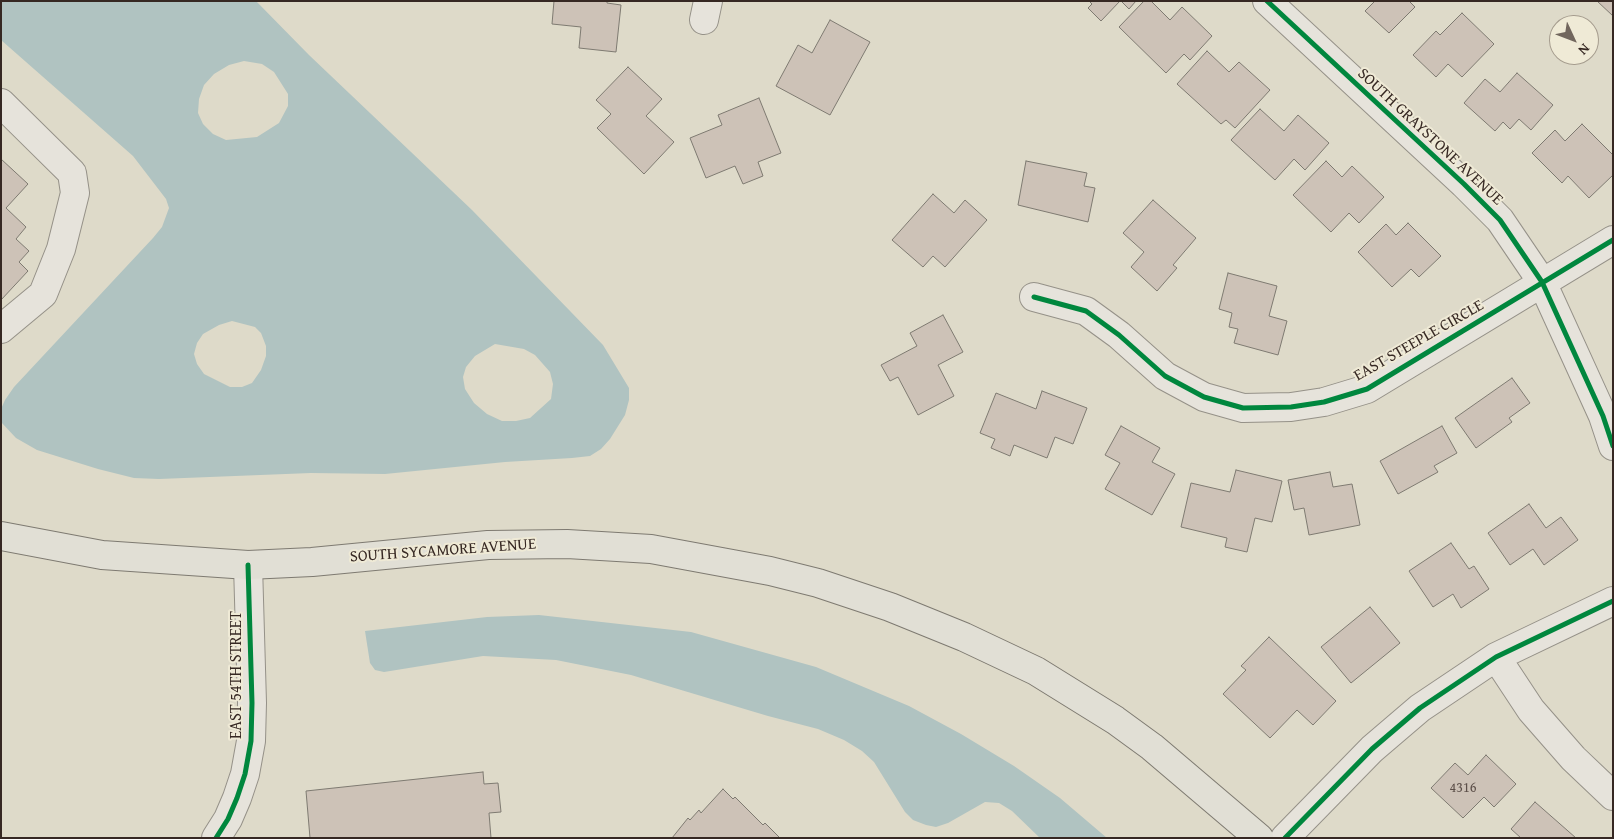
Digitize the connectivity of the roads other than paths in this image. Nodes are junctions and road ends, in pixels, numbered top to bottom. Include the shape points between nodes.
1 (1268, 1) edge
2 (1, 103) edge
3 (1613, 240) edge
4 (1542, 282) junction
5 (1034, 297) dead end
6 (1, 329) edge
7 (1613, 446) edge
8 (1, 536) edge
9 (248, 565) junction
10 (1613, 601) edge
11 (1496, 657) junction
12 (1613, 796) edge
13 (216, 838) edge
14 (1260, 838) edge
15 (1285, 838) edge

1 - 4 street, SOUTH GRAYSTONE AVENUE via 1500,220
2 - 6 street via 72,173 75,193 61,249 43,294
3 - 4 street, EAST STEEPLE CIRCLE
4 - 5 street, EAST STEEPLE CIRCLE via 1367,389 1324,402 1291,407 1243,408 1204,397 1165,376 1086,311
4 - 7 street, SOUTH GRAYSTONE AVENUE via 1603,416
8 - 9 main road, SOUTH SYCAMORE AVENUE via 102,555
9 - 13 street, EAST 54TH STREET via 251,741 237,798
9 - 14 main road, SOUTH SYCAMORE AVENUE via 488,545 567,544 651,549 697,556 818,583 927,621 1036,671 1152,746
10 - 11 street
11 - 12 street via 1531,710 1573,758
11 - 15 street via 1420,708 1372,749

